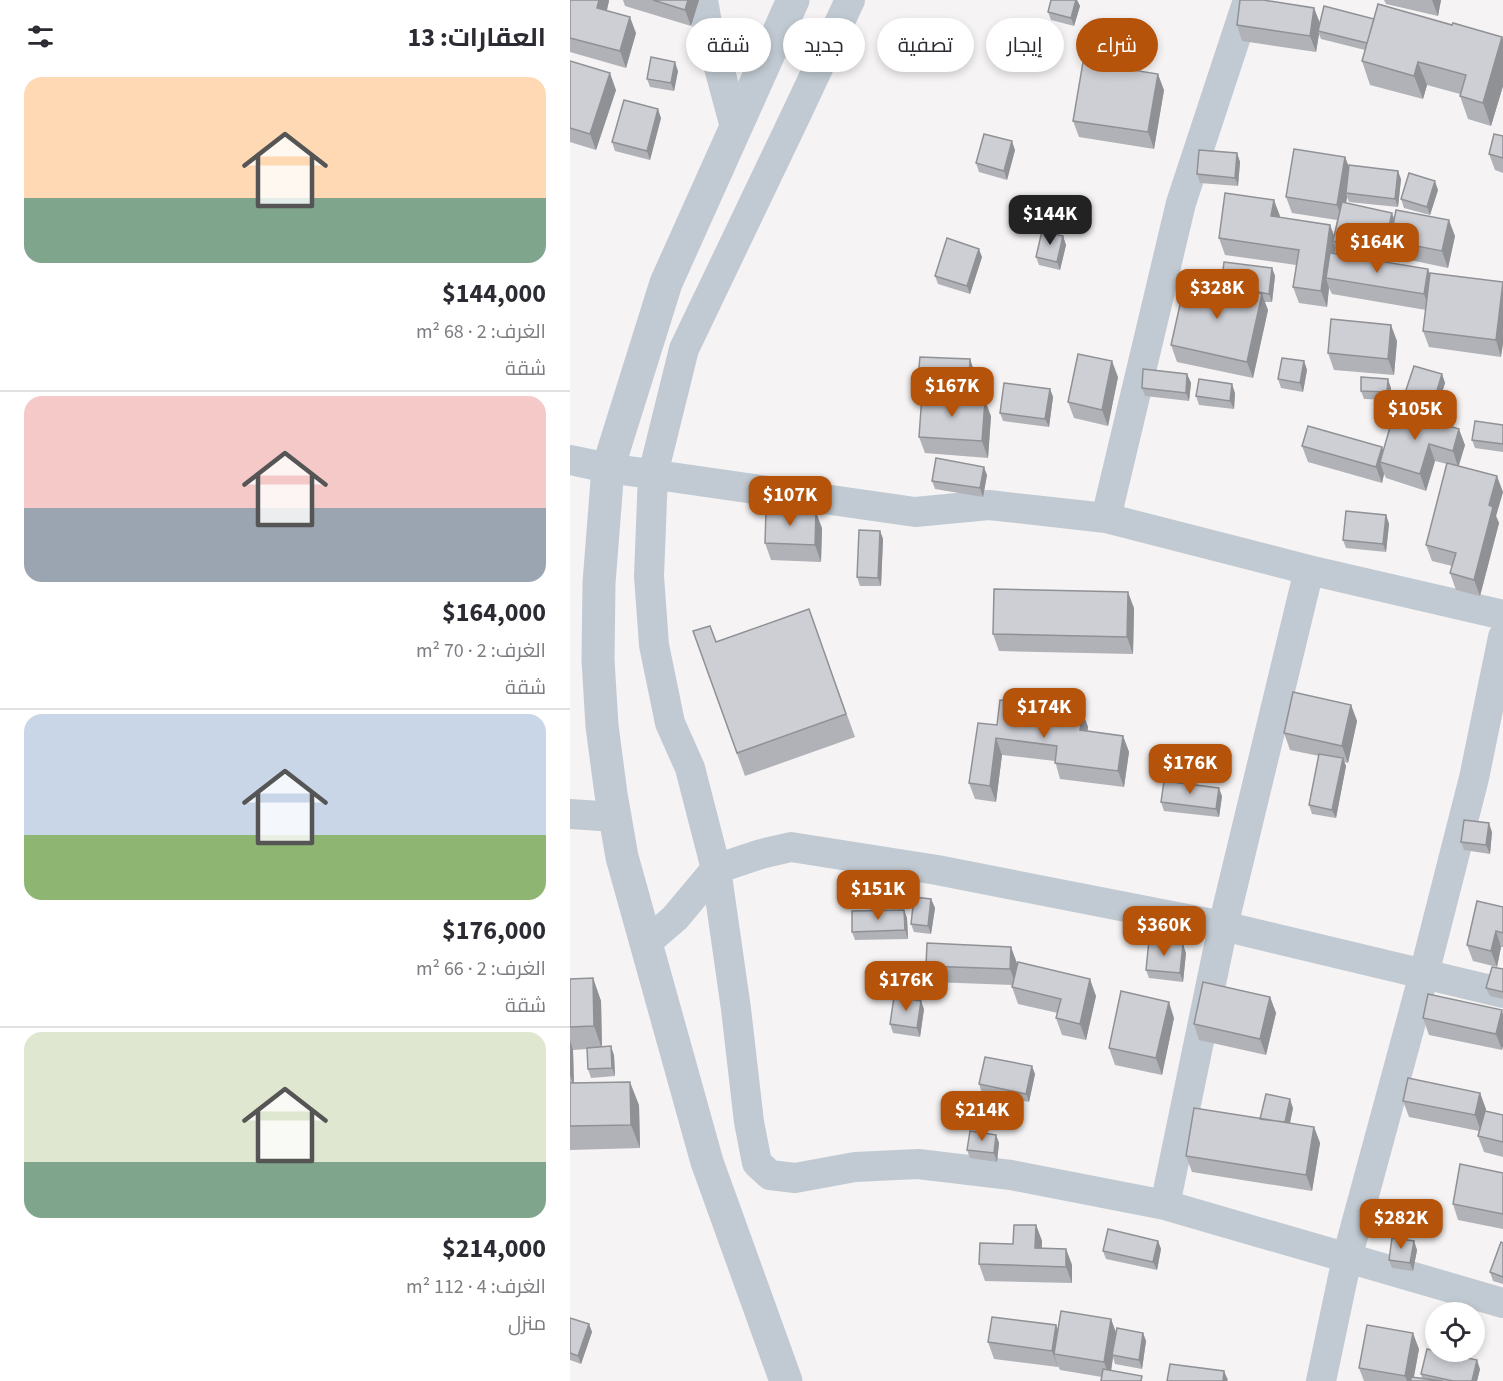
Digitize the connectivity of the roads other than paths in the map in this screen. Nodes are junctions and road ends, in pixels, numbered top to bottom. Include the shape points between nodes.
1 (703, 0) edge
2 (793, 0) edge
3 (850, 0) edge
4 (1248, 0) edge
5 (735, 128) junction
6 (570, 460) edge
7 (608, 468) junction
8 (653, 474) junction
9 (1106, 518) junction
10 (1309, 570) junction
11 (1503, 615) edge
12 (1503, 637) edge
13 (570, 814) edge
14 (615, 817) junction
15 (716, 869) junction
16 (1223, 926) junction
17 (646, 943) junction
18 (1424, 974) junction
19 (1503, 993) edge
20 (1166, 1205) junction
21 (1347, 1258) junction
22 (1503, 1303) edge
23 (786, 1381) edge
24 (1322, 1381) edge

1 - 5 street
2 - 5 street
3 - 8 street via 684,349
4 - 9 street via 1181,203
5 - 7 street via 666,283
6 - 7 street
7 - 8 street
7 - 14 street via 598,583 598,660 602,726
8 - 9 street via 915,512 989,506
8 - 15 street via 649,576 654,645 670,723 690,768
9 - 10 street
10 - 11 street
10 - 16 street
12 - 18 street via 1474,778
13 - 14 street
14 - 17 street
15 - 16 street via 791,847 937,870
15 - 17 street via 675,918
15 - 20 street via 749,1122 757,1163 770,1176 795,1178 855,1167 918,1164 1011,1176
16 - 18 street
16 - 20 street
17 - 23 street via 706,1162
18 - 19 street
18 - 21 street
20 - 21 street
21 - 22 street
21 - 24 street

